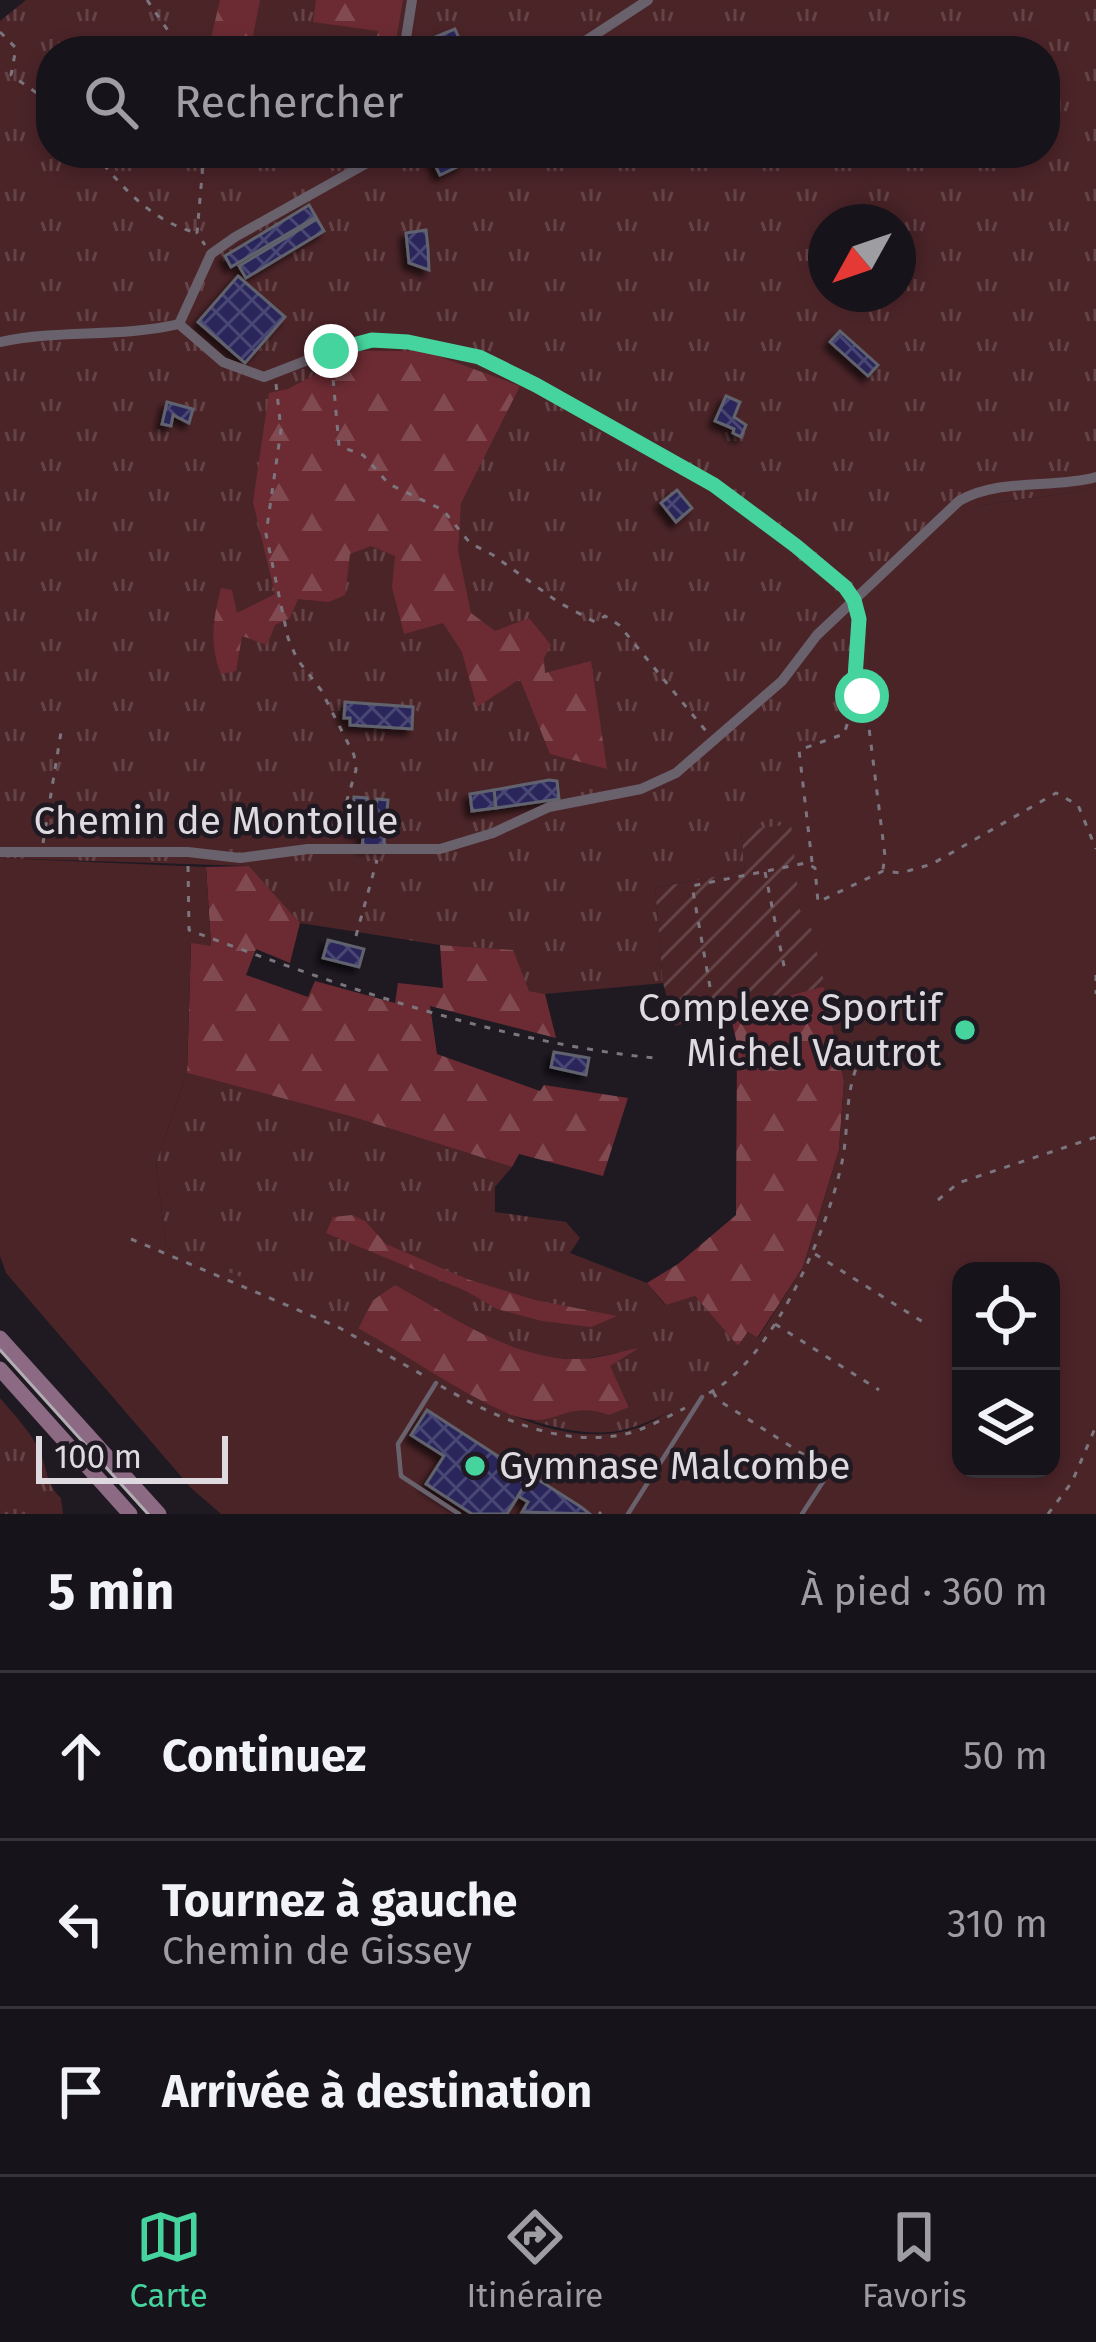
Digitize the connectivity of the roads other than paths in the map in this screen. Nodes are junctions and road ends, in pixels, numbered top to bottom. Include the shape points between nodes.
1 (412, 0) edge
2 (648, 0) edge
3 (406, 36) edge
4 (593, 36) edge
5 (358, 168) edge
6 (179, 324) junction
7 (0, 342) edge
8 (1096, 477) edge
9 (854, 600) junction
10 (0, 852) edge
11 (0, 1338) edge
12 (0, 1369) edge
13 (436, 1383) road end
14 (702, 1396) road end
15 (830, 1471) road end
16 (130, 1514) edge
17 (159, 1514) edge
18 (459, 1514) edge
19 (628, 1514) edge
20 (802, 1514) edge

1 - 3 street
2 - 4 street
5 - 6 street via 211,254
6 - 7 street
6 - 9 street via 252,375 274,376 372,340 479,357 714,485
8 - 9 street, Chemin de Montoille via 969,495
9 - 10 street, Chemin de Montoille via 782,681 676,773 641,789 549,807 440,850 240,858
11 - 17 main road
12 - 16 main road
13 - 18 lane via 398,1444 401,1476
14 - 19 lane
15 - 20 lane

